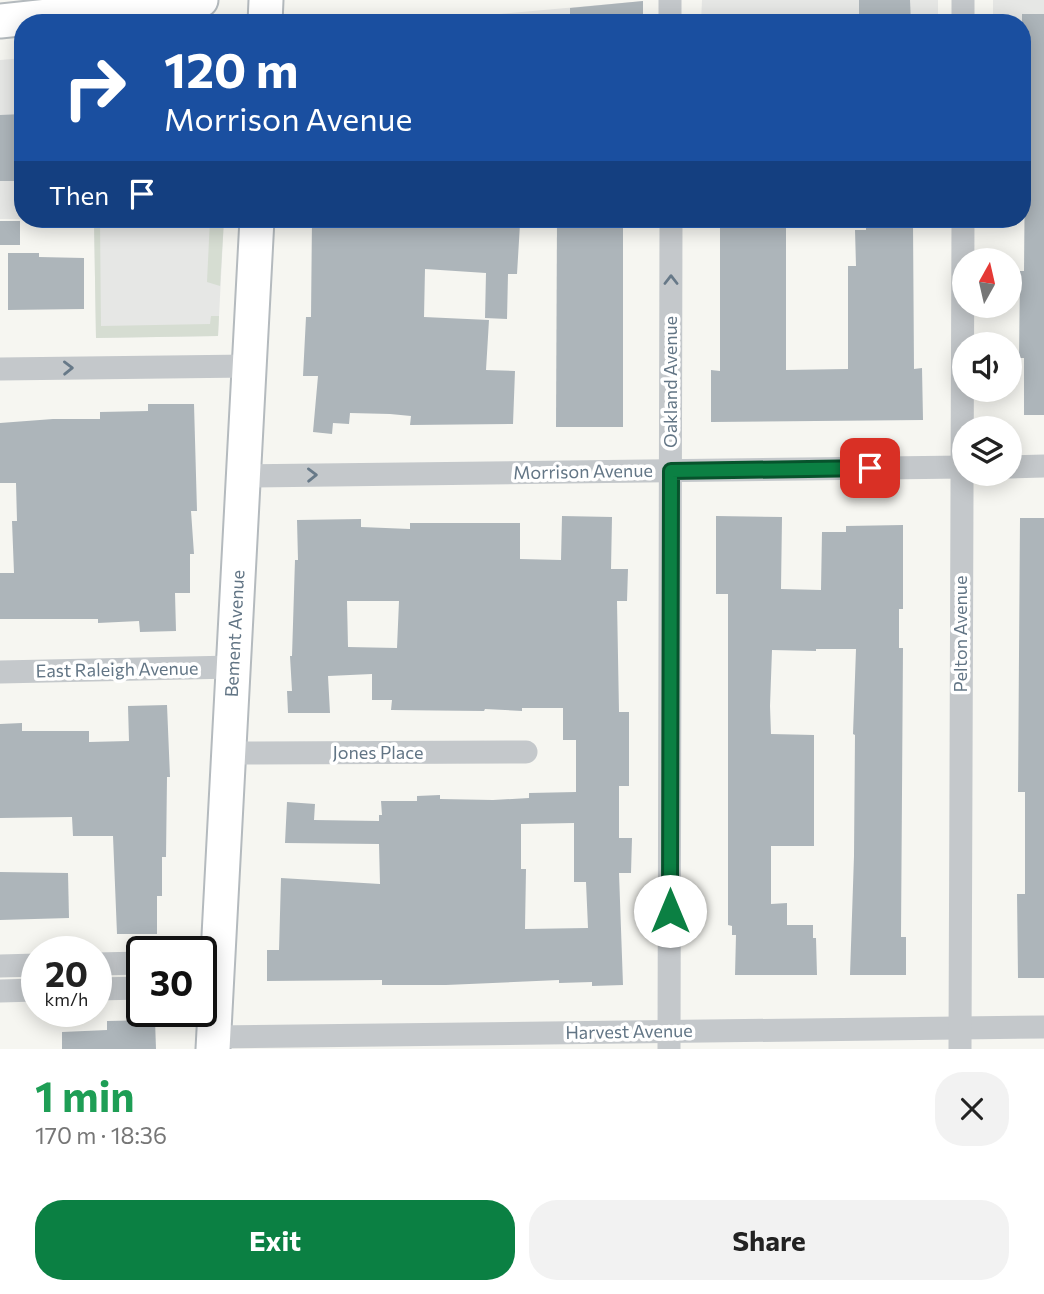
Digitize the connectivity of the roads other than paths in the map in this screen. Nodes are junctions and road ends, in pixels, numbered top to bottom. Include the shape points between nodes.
1 (201, 0) edge
2 (67, 14) edge
3 (257, 228) edge
4 (671, 228) edge
5 (963, 228) edge
6 (249, 366) junction
7 (0, 369) edge
8 (963, 416) edge
9 (1044, 466) edge
10 (952, 467) edge
11 (1022, 467) edge
12 (671, 471) junction
13 (244, 476) junction
14 (963, 486) edge
15 (233, 667) junction
16 (0, 672) edge
17 (526, 752) dead end
18 (229, 753) junction
19 (212, 936) edge
20 (21, 965) edge
21 (0, 966) edge
22 (21, 990) edge
23 (0, 991) edge
24 (1044, 1027) edge
25 (960, 1038) edge
26 (670, 1040) edge
27 (213, 1043) edge

1 - 2 street
3 - 6 street, Bement Avenue
12 -> 4 street, Oakland Avenue
5 - 8 street, Pelton Avenue
7 -> 6 street
6 - 13 street, Bement Avenue
9 - 11 street
10 - 12 street, Morrison Avenue
13 -> 12 street, Morrison Avenue
12 - 26 street, Oakland Avenue
13 - 15 street, Bement Avenue
14 - 25 street, Pelton Avenue
15 - 16 street, East Raleigh Avenue
15 - 18 street, Bement Avenue
17 - 18 street, Jones Place
18 - 19 street, Bement Avenue
20 - 21 street
22 - 23 street
24 - 25 street, Harvest Avenue
25 - 26 street, Harvest Avenue
26 - 27 street, Harvest Avenue

